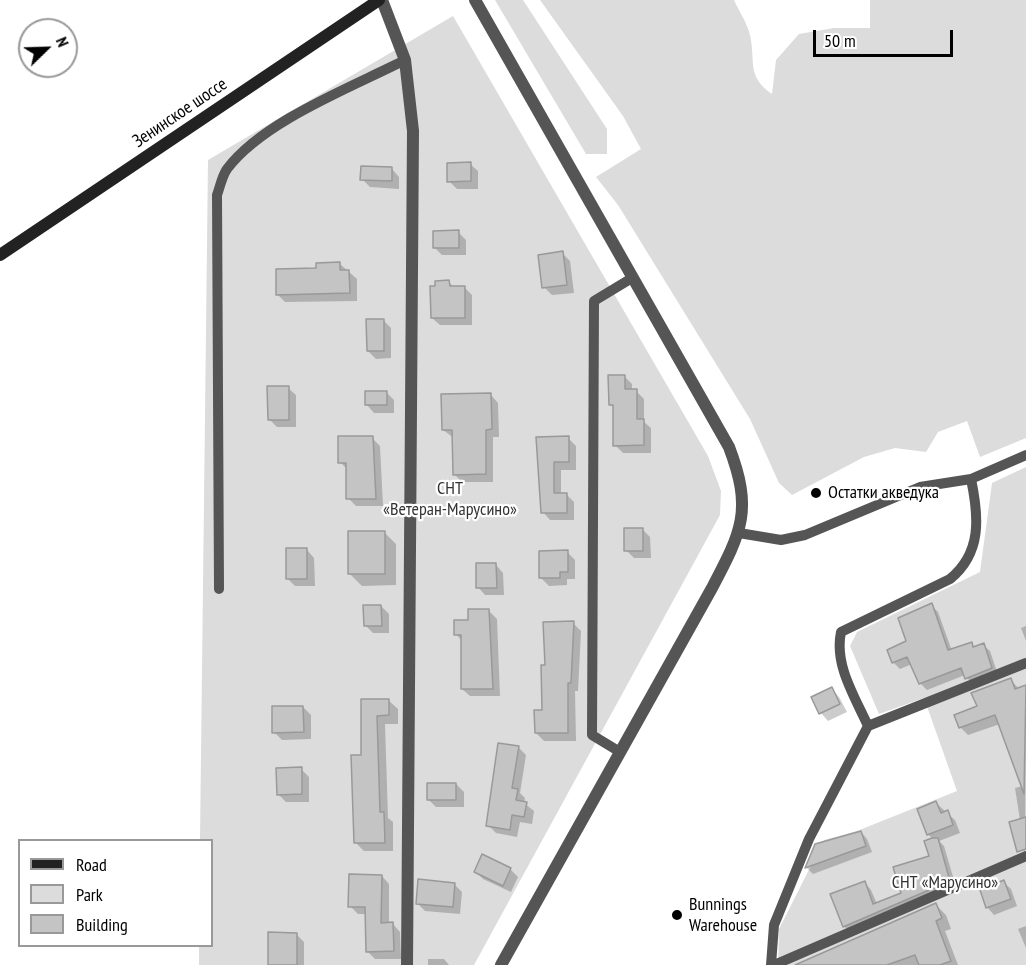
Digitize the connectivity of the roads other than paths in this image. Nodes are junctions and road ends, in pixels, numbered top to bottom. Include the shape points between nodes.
1 (381, 0) edge
2 (475, 0) edge
3 (405, 60) junction
4 (0, 255) edge
5 (632, 278) junction
6 (1026, 455) edge
7 (971, 479) junction
8 (739, 533) junction
9 (219, 589) dead end
10 (1026, 663) edge
11 (868, 726) junction
12 (620, 752) junction
13 (1026, 856) edge
14 (407, 965) edge
15 (501, 965) edge
16 (772, 965) edge

1 - 3 street
1 - 4 main road, Зенинское шоссе
2 - 5 street
3 - 9 lane via 283,122 254,142 226,170 217,195
3 - 14 street via 413,131
5 - 8 street via 729,447 744,503
5 - 12 lane via 594,301 592,735
6 - 7 lane
7 - 8 lane via 920,487 805,535 781,540
7 - 11 lane via 976,505 973,550 964,567 950,579 841,632 840,662
8 - 12 street
10 - 11 lane
11 - 16 lane via 809,839 774,925
12 - 15 street
13 - 16 lane

